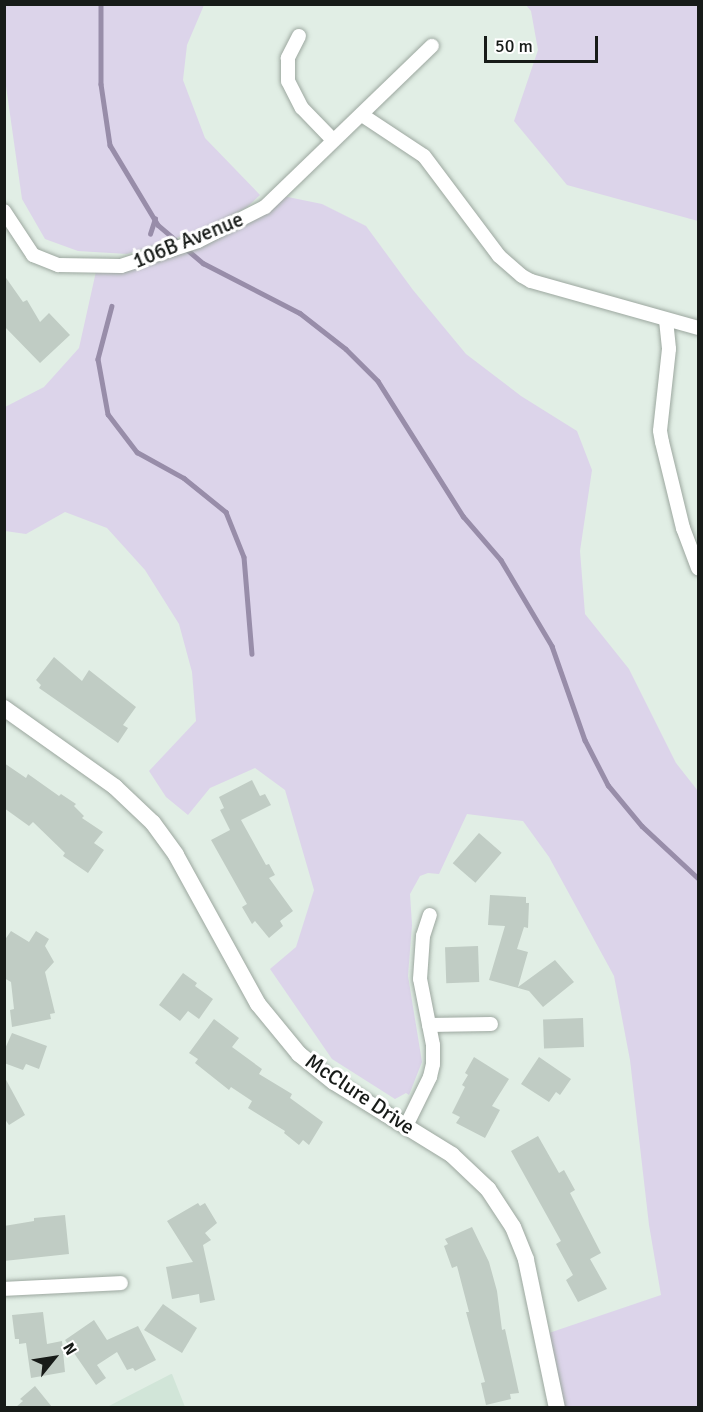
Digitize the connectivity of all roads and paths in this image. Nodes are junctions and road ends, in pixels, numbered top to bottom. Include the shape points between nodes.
1 (299, 36) dead end
2 (432, 46) dead end
3 (362, 114) junction
4 (333, 140) junction
5 (4, 211) edge
6 (666, 320) junction
7 (699, 328) edge
8 (699, 568) edge
9 (4, 708) edge
10 (430, 915) dead end
11 (491, 1024) dead end
12 (429, 1025) junction
13 (406, 1126) junction
14 (121, 1283) dead end
15 (4, 1289) edge
16 (557, 1407) edge

1 - 4 street via 288,58 288,81 302,108
2 - 3 street, 106B Avenue
3 - 4 street, 106B Avenue
3 - 6 street via 424,156 499,256 522,276
4 - 5 street, 106B Avenue via 278,195 250,215 198,241 121,266 58,265 33,255
6 - 7 street
6 - 8 street via 669,349 660,431 683,528
9 - 13 street, McClure Drive via 115,787 141,811 176,855 258,1004 277,1029 327,1077
10 - 12 street via 420,957
11 - 12 street
12 - 13 street via 433,1064
13 - 16 street, McClure Drive via 468,1168 488,1189 513,1227 529,1272
14 - 15 street

